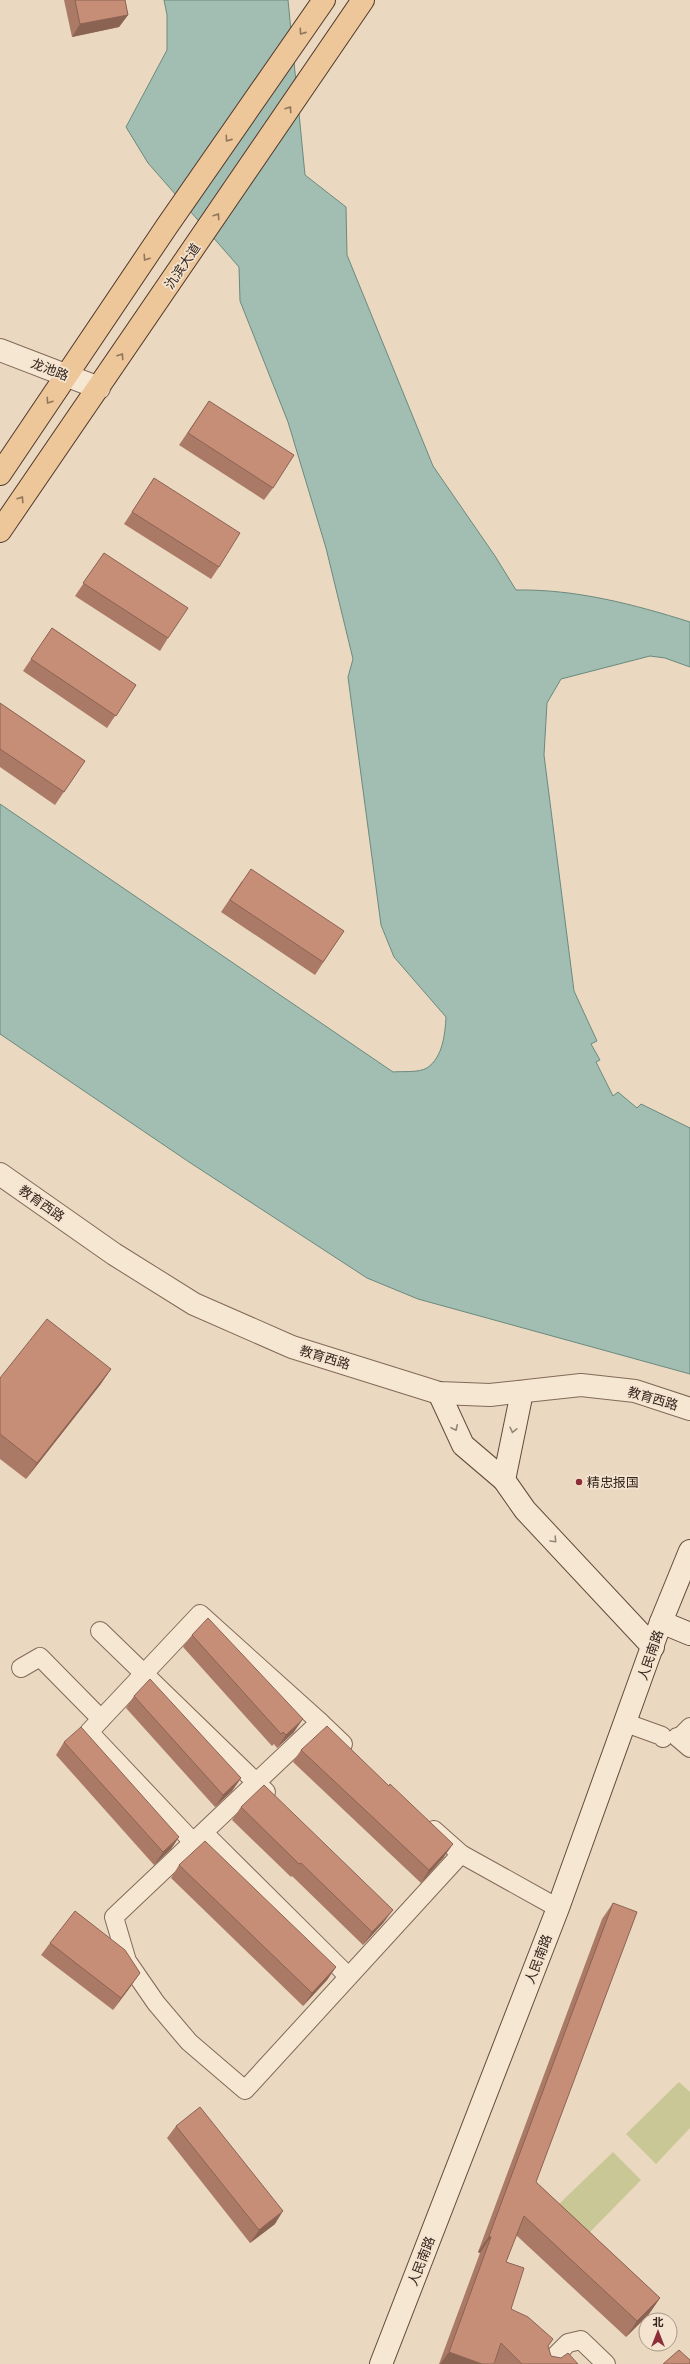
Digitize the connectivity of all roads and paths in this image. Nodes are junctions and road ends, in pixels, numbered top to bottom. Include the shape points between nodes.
1 (324, 0) edge
2 (358, 8) edge
3 (0, 350) edge
4 (66, 376) junction
5 (100, 388) junction
6 (0, 474) edge
7 (0, 531) edge
8 (0, 1174) edge
9 (522, 1392) junction
10 (439, 1393) junction
11 (690, 1409) edge
12 (504, 1480) junction
13 (690, 1552) edge
14 (661, 1622) junction
15 (100, 1631) dead end
16 (690, 1634) edge
17 (653, 1647) junction
18 (21, 1668) dead end
19 (145, 1674) junction
20 (101, 1719) junction
21 (320, 1722) junction
22 (626, 1724) junction
23 (677, 1738) edge
24 (353, 1754) edge
25 (257, 1784) junction
26 (279, 1806) edge
27 (421, 1817) edge
28 (199, 1838) junction
29 (461, 1854) junction
30 (558, 1908) junction
31 (348, 1976) junction
32 (381, 2364) edge
33 (547, 2364) edge
34 (606, 2364) edge

1 -> 4 main road
5 -> 2 main road, 氿滨大道
3 - 4 main road, 龙池路
4 - 5 main road, 龙池路
4 -> 6 main road
7 -> 5 main road, 氿滨大道 via 36,476
8 - 10 main road, 教育西路 via 114,1254 194,1304 292,1347
9 - 10 main road, 教育西路 via 490,1395
9 - 11 main road, 教育西路 via 581,1386 636,1391
9 -> 12 main road
10 -> 12 main road via 463,1445
12 -> 17 main road via 525,1510
13 - 14 main road, 人民南路
14 - 16 main road
14 - 17 main road, 人民南路
15 - 19 street
17 - 22 main road, 人民南路
18 - 20 street via 40,1657
19 - 20 street
19 - 21 street via 200,1614
19 - 25 street
20 - 28 street via 89,1732
21 - 24 street
21 - 25 street
22 - 23 street
22 - 30 main road, 人民南路
25 - 26 street
25 - 28 street
27 - 29 street
28 - 31 street
28 - 31 street via 114,1917 127,1961 156,2003 189,2042 245,2090
29 - 30 street
29 - 31 street via 393,1916
30 - 32 main road, 人民南路
33 - 34 street via 568,2343 581,2340

